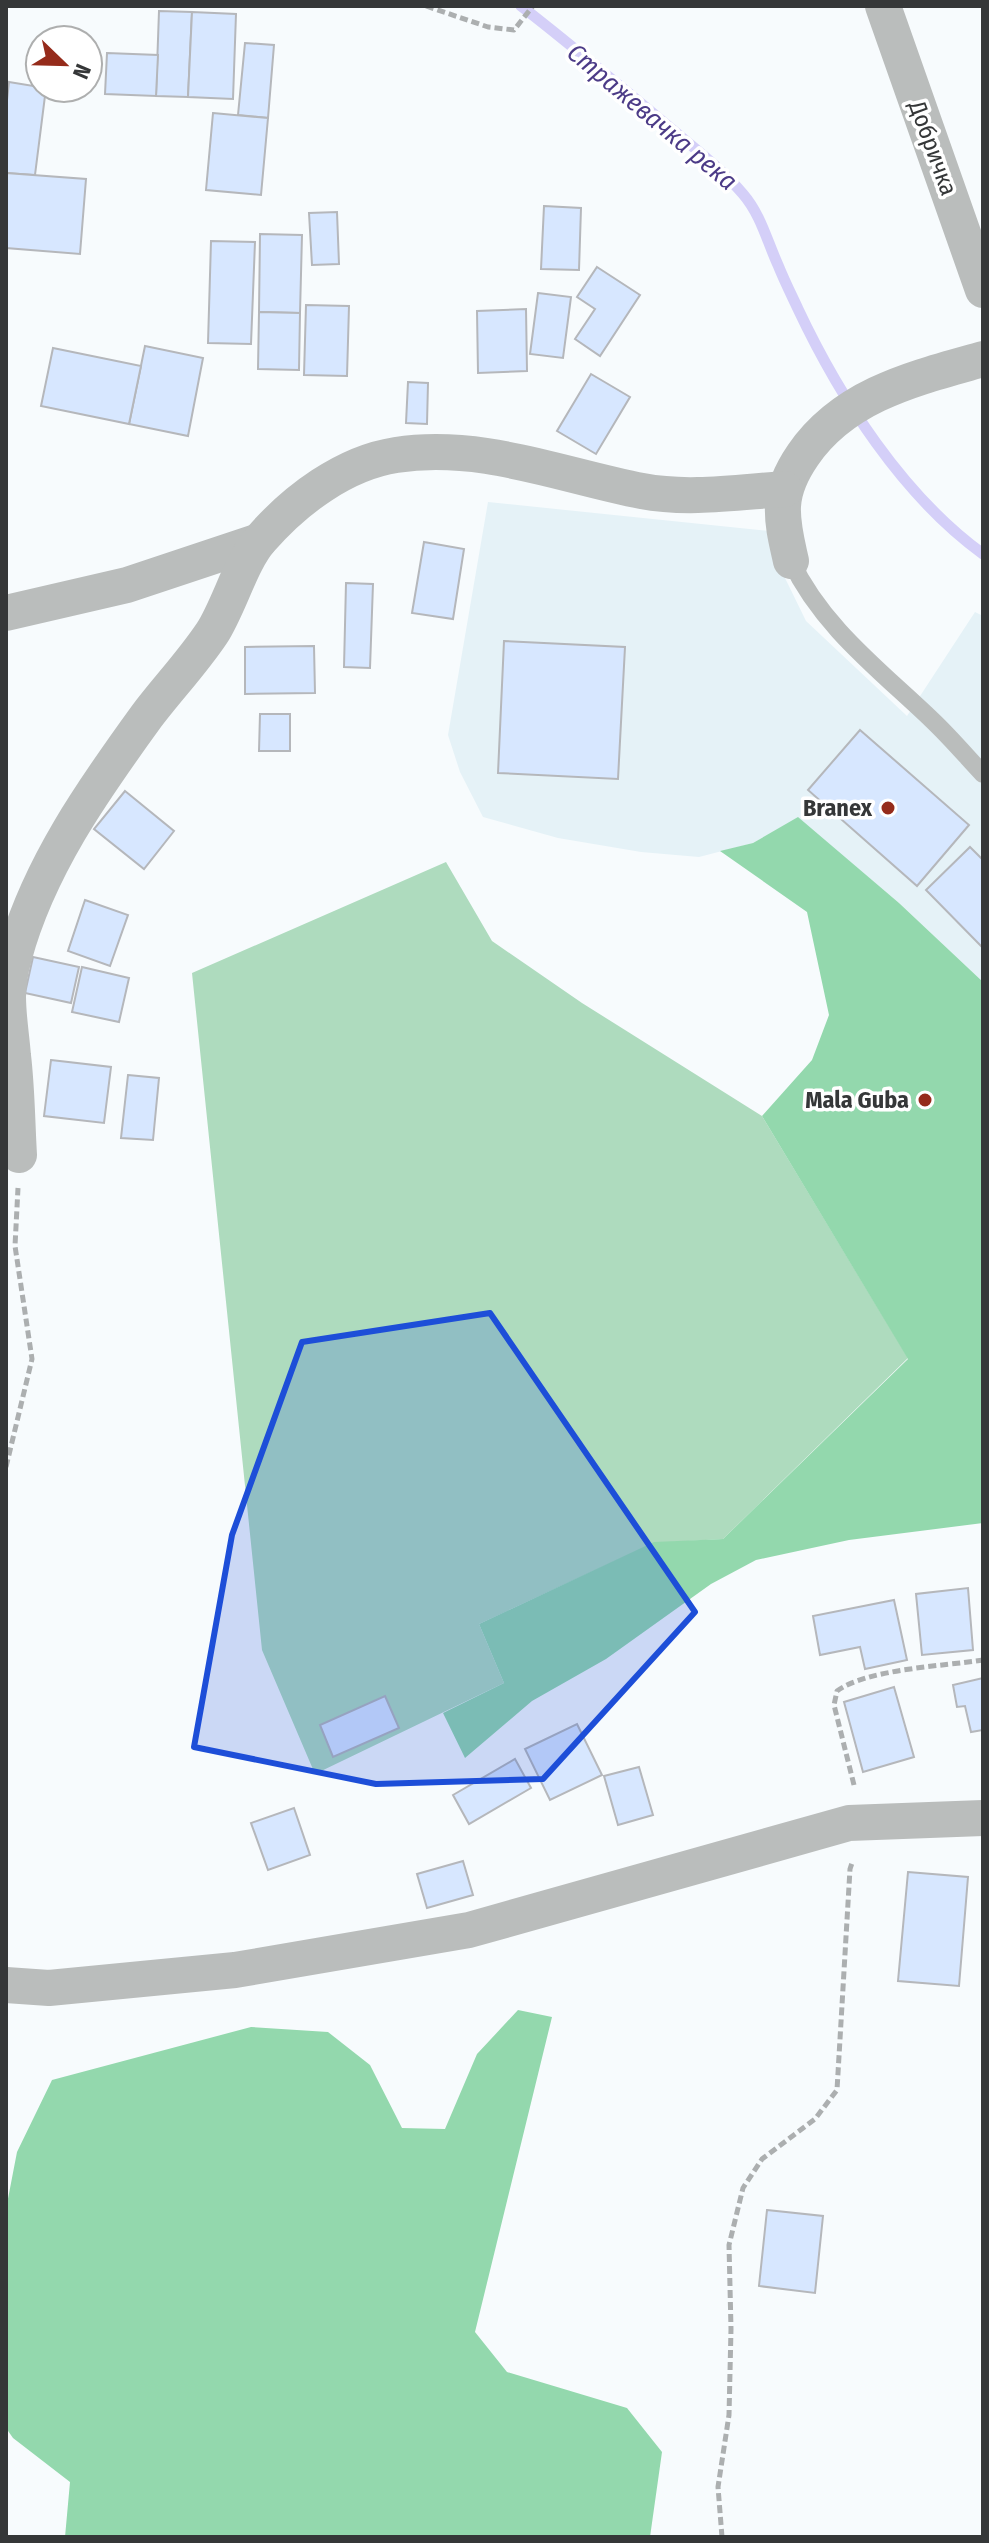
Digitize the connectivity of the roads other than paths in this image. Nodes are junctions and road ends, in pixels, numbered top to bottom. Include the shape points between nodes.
1 (883, 6) edge
2 (983, 290) edge
3 (983, 359) edge
4 (785, 489) junction
5 (259, 541) junction
6 (791, 561) joint
7 (6, 613) edge
8 (983, 774) edge
9 (19, 1155) road end
10 (983, 1818) edge
11 (6, 1985) edge

1 - 2 street, Добричка
3 - 4 street via 886,389 830,423 791,472
4 - 5 street via 645,492 481,453 393,455 344,470
4 - 6 street via 784,533
5 - 7 street via 127,585
5 - 9 street via 212,632 95,788 26,920 6,1007
6 - 8 lane via 804,588 839,632
10 - 11 street via 849,1823 469,1930 235,1970 49,1988

